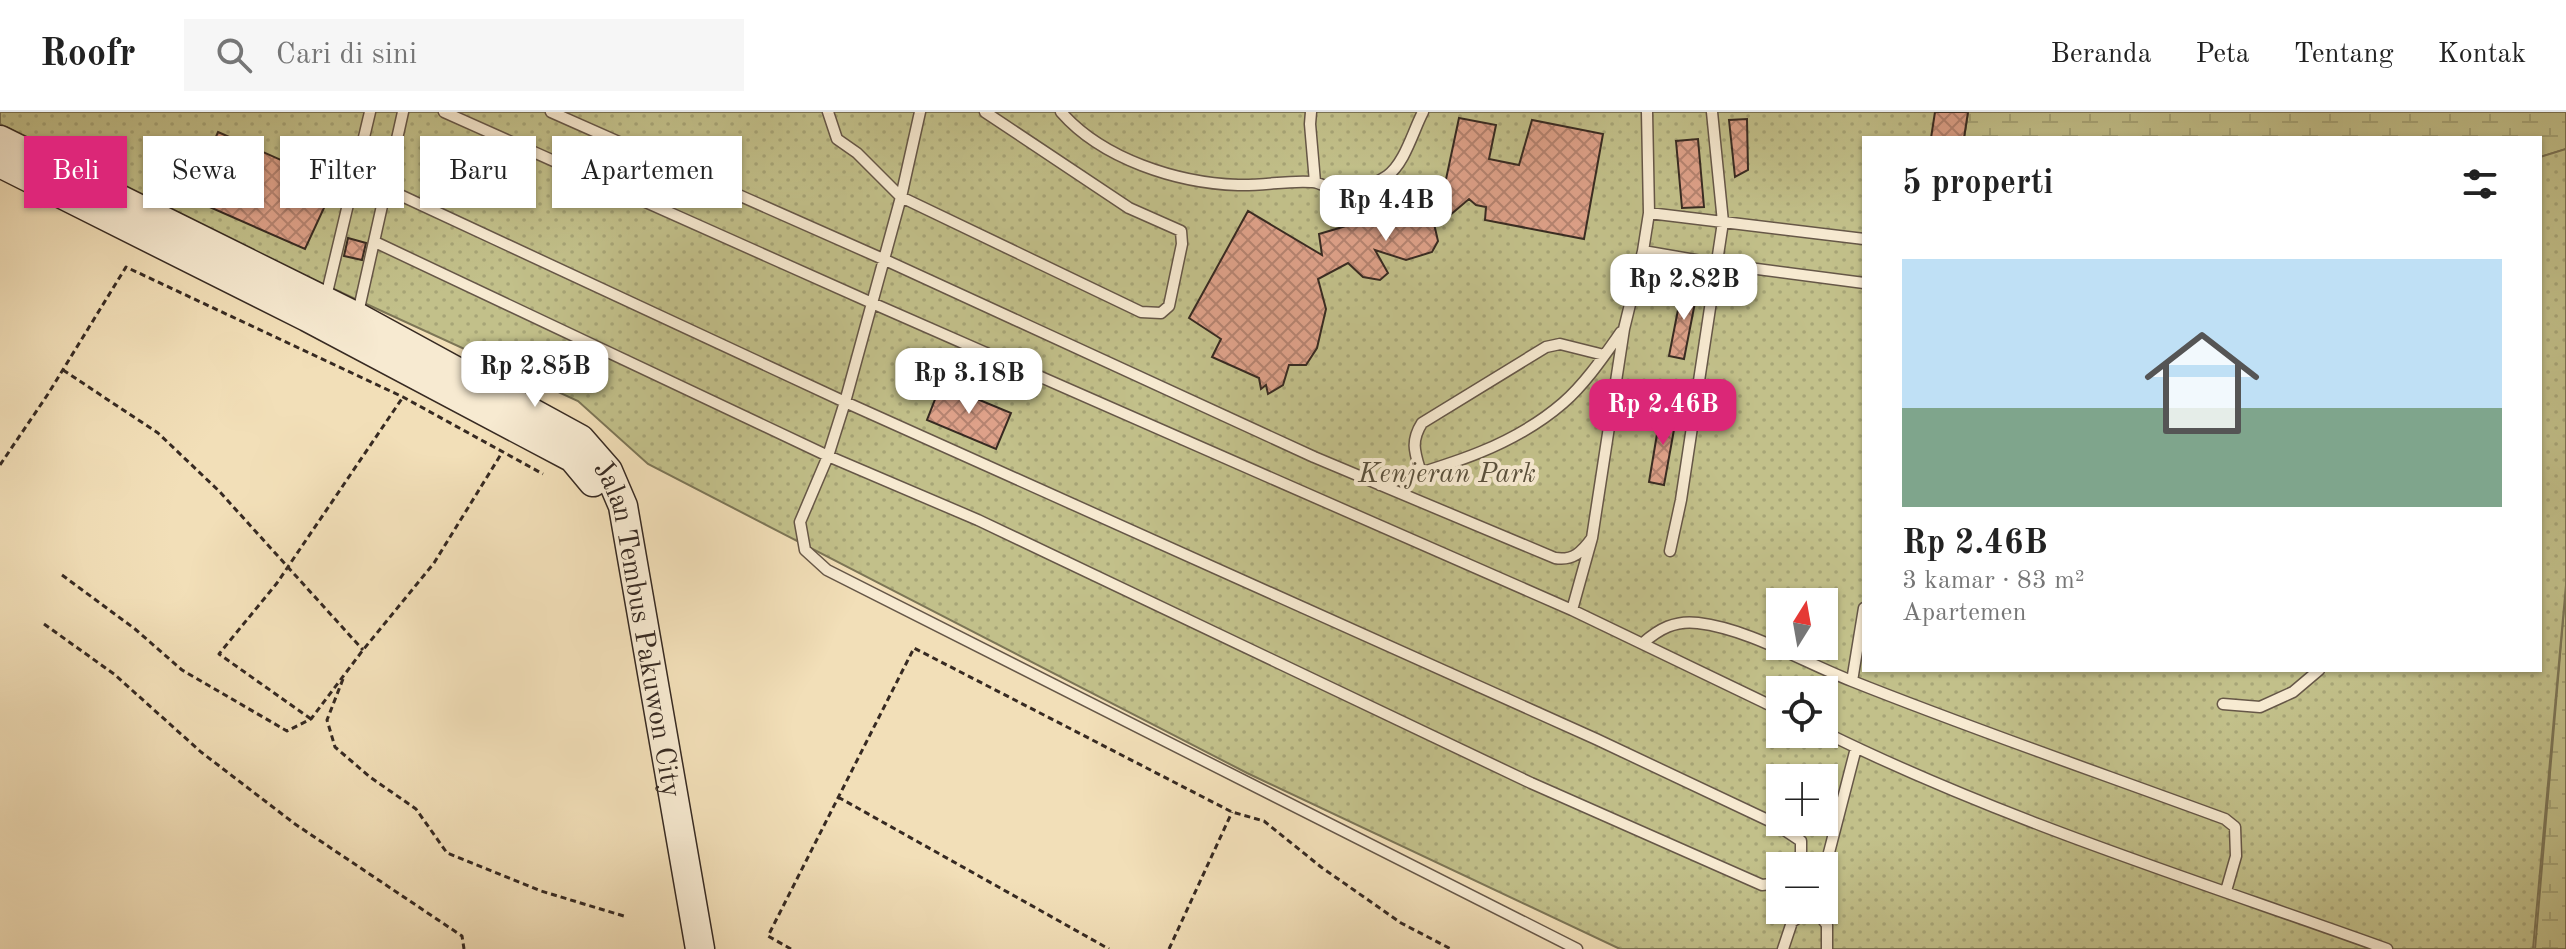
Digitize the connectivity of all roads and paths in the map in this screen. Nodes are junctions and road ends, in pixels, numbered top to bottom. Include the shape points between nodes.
1 (370, 112) edge
2 (403, 112) edge
3 (444, 112) edge
4 (551, 112) edge
5 (828, 112) edge
6 (920, 112) edge
7 (985, 112) edge
8 (1061, 112) edge
9 (1311, 112) edge
10 (1423, 112) edge
11 (1647, 112) edge
12 (1712, 112) edge
13 (365, 136) edge
14 (398, 136) edge
15 (0, 140) edge
16 (0, 163) edge
17 (1315, 182) junction
18 (404, 197) edge
19 (901, 197) junction
20 (348, 208) edge
21 (383, 208) edge
22 (1649, 213) junction
23 (1723, 222) junction
24 (1862, 239) edge
25 (375, 242) junction
26 (1643, 251) junction
27 (883, 259) junction
28 (1719, 264) junction
29 (1862, 283) edge
30 (325, 301) junction
31 (872, 303) junction
32 (357, 317) junction
33 (1624, 329) junction
34 (1604, 355) junction
35 (63, 370) junction
36 (403, 397) junction
37 (845, 402) junction
38 (503, 451) junction
39 (828, 456) junction
40 (0, 465) edge
41 (1421, 473) junction
42 (543, 474) dead end
43 (1380, 485) junction
44 (1592, 538) junction
45 (1670, 551) dead end
46 (287, 568) junction
47 (62, 575) dead end
48 (1572, 610) junction
49 (1862, 620) edge
50 (44, 624) dead end
51 (1643, 643) junction
52 (363, 650) junction
53 (346, 672) junction
54 (2317, 672) edge
55 (1852, 681) junction
56 (1766, 703) edge
57 (2223, 704) dead end
58 (311, 719) junction
59 (1838, 739) edge
60 (1856, 748) junction
61 (838, 797) junction
62 (1232, 812) junction
63 (1801, 852) edge
64 (1829, 852) edge
65 (1766, 885) edge
66 (2226, 891) junction
67 (627, 917) dead end
68 (1791, 924) edge
69 (1826, 924) edge
70 (1449, 948) edge
71 (464, 949) edge
72 (681, 949) edge
73 (700, 949) edge
74 (791, 949) edge
75 (1109, 949) edge
76 (1169, 949) edge
77 (1577, 949) edge
78 (1783, 949) edge
79 (1827, 949) edge
80 (2387, 949) edge

1 - 13 lane
2 - 14 lane
3 - 31 lane
4 - 27 lane
5 - 19 lane via 837,139
6 - 19 lane
7 - 19 lane via 1129,208 1181,231 1169,306 1161,313 1141,312
8 - 17 lane via 1073,126 1133,163 1187,181
9 - 17 lane
10 - 17 lane via 1390,174 1352,191
11 - 22 lane
12 - 23 lane
15 - 30 street, Jalan Tembus Pakuwon City
16 - 72 street, Jalan Tembus Pakuwon City via 573,458 594,483 607,512
18 - 37 lane
19 - 27 lane
20 - 30 lane
21 - 25 lane
22 - 23 lane
22 - 26 lane
23 - 24 lane
23 - 28 lane
25 - 32 lane
25 - 39 lane
26 - 28 lane
26 - 33 lane
27 - 31 lane
27 - 43 lane
28 - 29 lane
28 - 45 lane
30 - 32 street, Jalan Tembus Pakuwon City
31 - 37 lane
31 - 48 lane
32 - 73 street, Jalan Tembus Pakuwon City via 580,439 608,471 623,506
33 - 34 lane
33 - 44 lane
34 - 41 lane via 1565,401 1522,435
34 - 41 lane via 1560,344 1546,347 1422,423 1413,448
35 - 36 path via 126,267
35 - 40 path
35 - 46 path via 158,433 219,491
36 - 38 path
36 - 46 path
37 - 39 lane
37 - 63 lane via 1596,739 1774,823 1801,841
38 - 42 path
38 - 52 path via 434,563
39 - 65 lane via 978,520 1531,783
39 - 77 lane via 800,522 805,550 827,570
41 - 43 lane
43 - 44 lane via 1555,558 1582,553
44 - 48 lane
46 - 52 path
46 - 58 path via 219,654
47 - 58 path via 182,670 235,702 287,731
48 - 51 lane
49 - 55 lane
50 - 71 path via 114,674 201,752 295,824 462,936
51 - 55 lane via 1671,624 1695,622 1726,628
51 - 56 lane
52 - 53 path
53 - 58 path
53 - 67 path via 327,720 335,747 416,809 447,853 541,891
54 - 57 lane via 2293,692 2260,707
55 - 66 lane via 2225,819 2235,827 2238,843
59 - 60 lane
60 - 64 lane
60 - 66 lane via 2090,845
61 - 62 path via 914,648
61 - 74 path via 768,936
61 - 75 path
62 - 70 path via 1264,821 1401,923
62 - 76 path
66 - 80 lane
68 - 78 lane
69 - 79 lane

